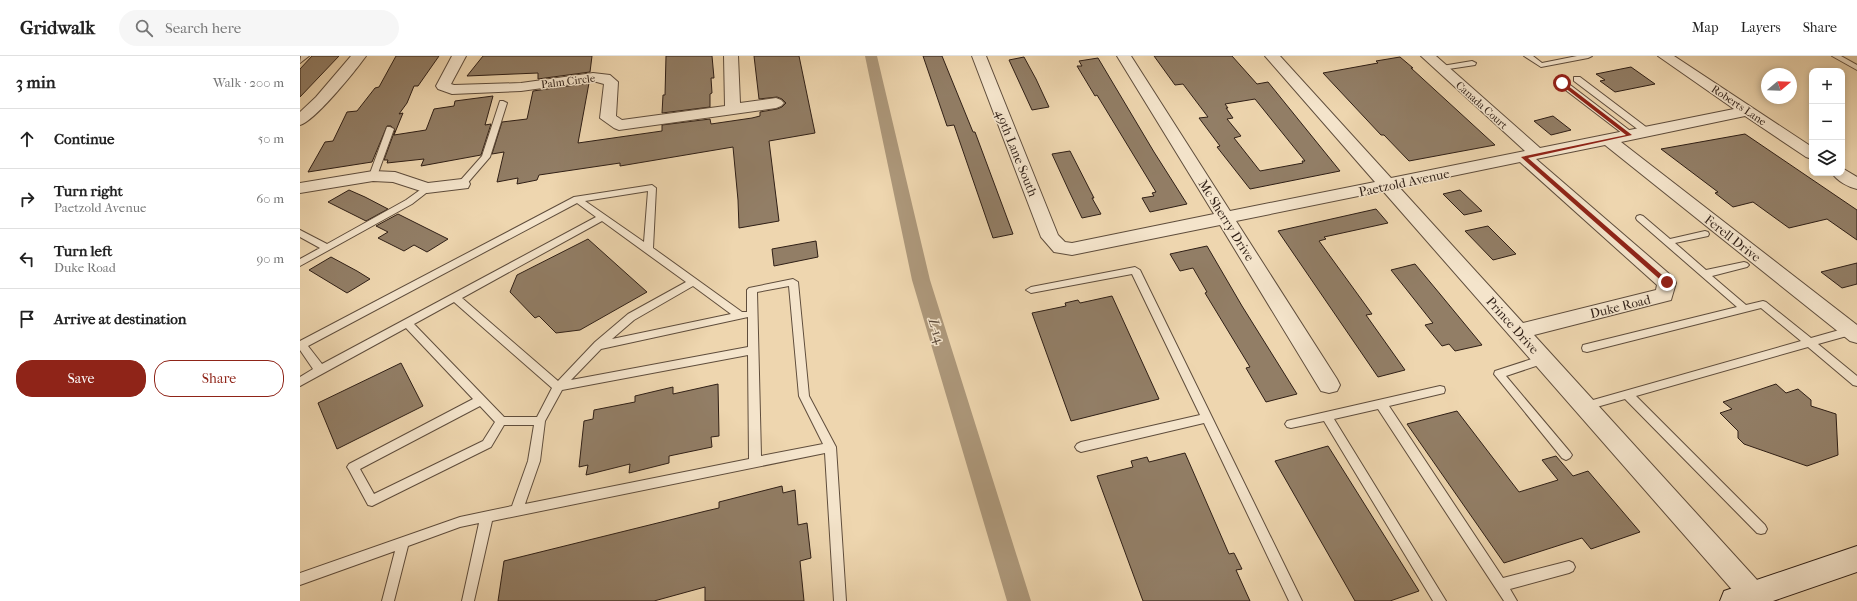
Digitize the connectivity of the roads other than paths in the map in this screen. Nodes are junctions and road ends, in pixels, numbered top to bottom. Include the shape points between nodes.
1 (305, 56) edge
2 (359, 56) edge
3 (459, 56) edge
4 (731, 56) edge
5 (979, 56) edge
6 (1124, 56) edge
7 (1272, 56) edge
8 (1428, 56) edge
9 (1528, 56) edge
10 (1588, 56) edge
11 (1665, 56) edge
12 (1836, 56) edge
13 (300, 61) edge
14 (1472, 63) dead end
15 (1442, 68) junction
16 (1857, 68) edge
17 (1577, 79) dead end
18 (1562, 83) dead end
19 (503, 103) dead end
20 (776, 103) dead end
21 (734, 109) junction
22 (1748, 111) junction
23 (302, 116) edge
24 (390, 129) dead end
25 (1647, 132) junction
26 (1630, 135) junction
27 (1609, 140) junction
28 (1809, 152) edge
29 (1530, 156) junction
30 (373, 176) junction
31 (1845, 176) edge
32 (462, 184) joint
33 (1857, 184) edge
34 (1388, 185) junction
35 (300, 188) edge
36 (427, 188) junction
37 (577, 199) junction
38 (603, 218) junction
39 (1640, 218) dead end
40 (1226, 219) junction
41 (300, 233) edge
42 (1705, 234) dead end
43 (1668, 242) junction
44 (328, 248) junction
45 (1060, 248) joint
46 (648, 250) junction
47 (300, 263) edge
48 (1744, 265) dead end
49 (1705, 274) junction
50 (692, 282) junction
51 (1031, 290) dead end
52 (455, 298) junction
53 (1745, 309) junction
54 (752, 314) junction
55 (740, 316) junction
56 (407, 323) junction
57 (1518, 332) junction
58 (1853, 334) edge
59 (1809, 342) junction
60 (598, 346) junction
61 (1587, 348) dead end
62 (753, 350) junction
63 (1544, 359) junction
64 (320, 370) junction
65 (300, 382) edge
66 (1857, 382) edge
67 (1329, 384) dead end
68 (558, 387) junction
69 (1440, 390) dead end
70 (1627, 394) junction
71 (481, 400) junction
72 (1381, 404) junction
73 (1586, 406) junction
74 (1327, 416) junction
75 (1207, 418) junction
76 (501, 421) junction
77 (540, 421) junction
78 (1291, 424) dead end
79 (830, 447) junction
80 (1081, 447) dead end
81 (1566, 455) dead end
82 (755, 462) junction
83 (516, 511) junction
84 (487, 517) junction
85 (1761, 529) dead end
86 (403, 543) junction
87 (1857, 559) edge
88 (1569, 567) dead end
89 (300, 579) edge
90 (1500, 585) junction
91 (1749, 599) edge
92 (388, 601) edge
93 (468, 601) edge
94 (840, 601) edge
95 (1296, 601) edge
96 (1440, 601) edge
97 (1511, 601) edge

1 - 13 lane
2 - 23 street via 344,75
3 - 21 street, Palm Circle via 443,86 452,90 521,87 593,77 605,78 611,82 608,118 619,125
4 - 21 street
5 - 45 street, 49th Lane South via 1050,237
6 - 40 street, Mc Sherry Drive
7 - 34 street, Prince Drive
8 - 15 street, Canada Court
9 - 10 lane via 1541,65
11 - 22 street, Roberts Lane
12 - 16 lane
14 - 15 lane
15 - 29 street, Canada Court
17 - 25 lane
18 - 26 lane
19 - 32 lane via 486,157
20 - 21 street, Palm Circle
22 - 25 street, Paetzold Avenue
22 - 28 street, Roberts Lane
24 - 30 lane
25 - 26 street, Paetzold Avenue
26 - 27 street, Paetzold Avenue
27 - 29 street, Paetzold Avenue
27 - 58 street, Ferell Drive
29 - 34 street, Paetzold Avenue
29 - 57 street, Duke Road via 1667,282 1664,295
30 - 35 street
30 - 36 street via 395,176
31 - 33 street
32 - 36 street
34 - 40 street, Paetzold Avenue
34 - 57 street, Prince Drive
36 - 44 lane via 410,202
37 - 38 lane
37 - 46 lane via 652,188
37 - 64 lane via 302,345
38 - 46 lane
38 - 52 lane
39 - 43 lane
40 - 45 street, Paetzold Avenue via 1072,249
40 - 67 street, Mc Sherry Drive
41 - 44 lane
42 - 43 lane
43 - 49 lane
44 - 47 lane
46 - 50 lane
48 - 49 lane
49 - 53 lane
50 - 55 lane
50 - 60 lane via 631,317
51 - 75 lane via 1135,270
52 - 56 lane
52 - 68 lane
53 - 59 lane via 1763,304
53 - 61 lane
54 - 55 lane
54 - 62 lane
54 - 79 lane via 752,290 793,282 804,396
55 - 60 lane
56 - 64 lane
56 - 71 lane
57 - 63 street, Prince Drive
58 - 59 lane
59 - 66 lane
59 - 70 lane
60 - 68 lane
62 - 68 lane
62 - 82 lane
63 - 73 street, Prince Drive
63 - 81 lane via 1499,374
64 - 65 lane
68 - 77 lane
69 - 72 lane
70 - 73 lane
70 - 85 lane
71 - 76 lane
71 - 76 lane via 353,467 372,501 488,444
72 - 74 lane
72 - 90 lane
73 - 91 street, Prince Drive
74 - 78 lane
74 - 96 lane
75 - 80 lane
75 - 95 lane
76 - 77 lane
77 - 83 lane via 534,461
79 - 82 lane
79 - 94 lane
82 - 83 lane
83 - 84 lane
84 - 86 lane via 460,522
84 - 93 lane
86 - 89 lane
86 - 92 lane
87 - 91 main road
88 - 90 lane
90 - 97 lane

